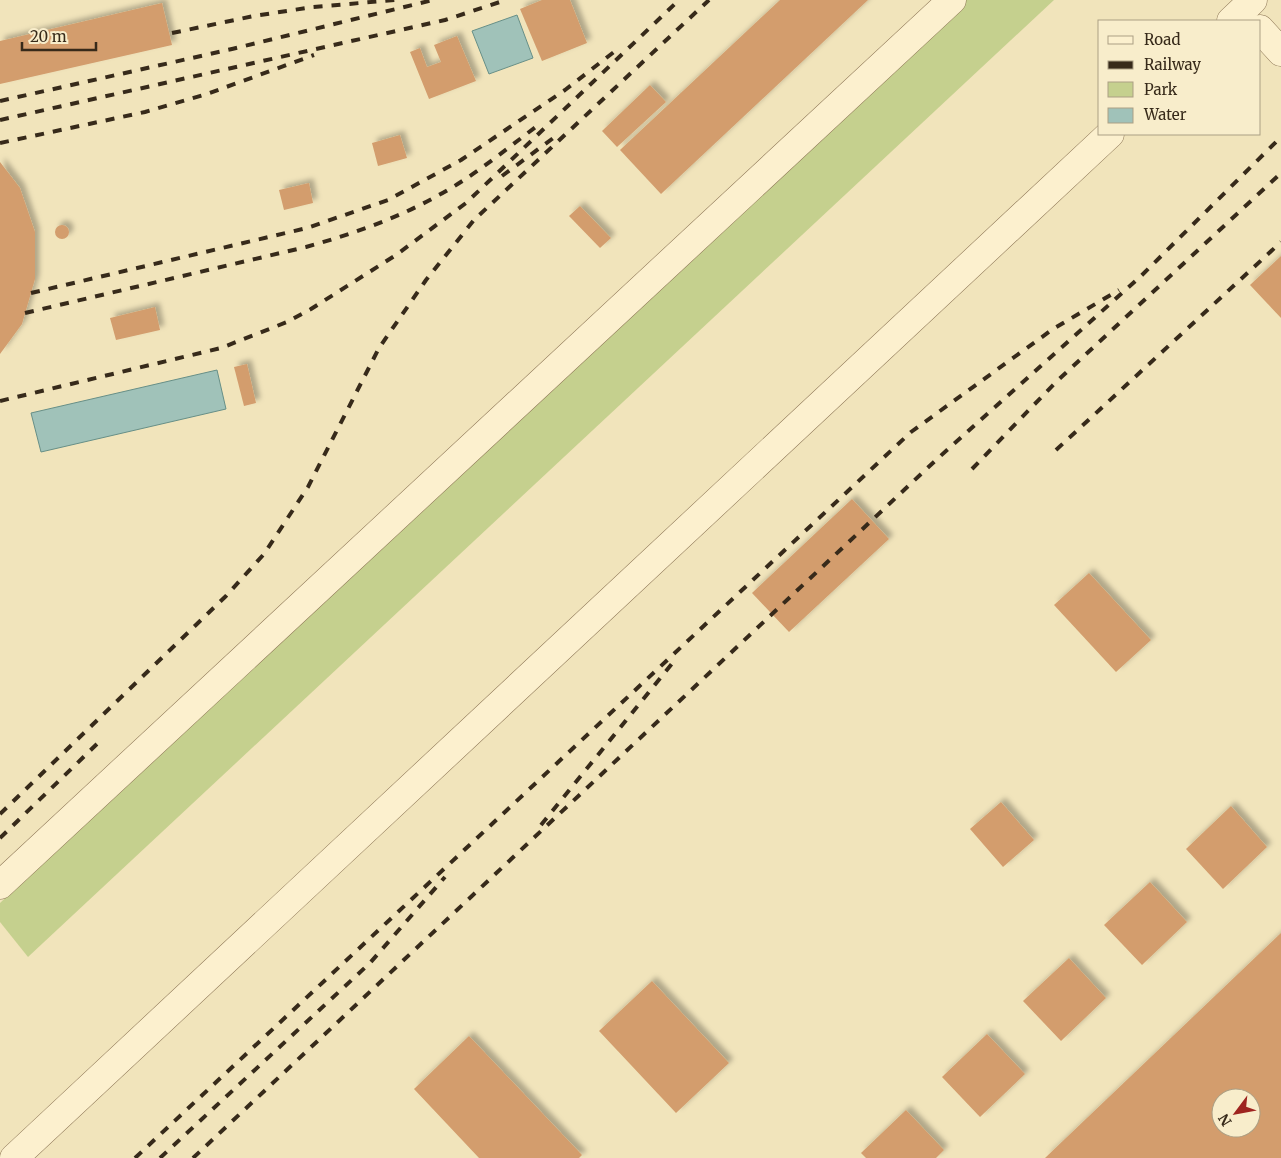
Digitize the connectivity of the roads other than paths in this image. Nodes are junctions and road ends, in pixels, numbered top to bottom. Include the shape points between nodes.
1 (952, 0) edge
2 (1261, 30) edge
3 (1281, 52) edge
4 (1109, 135) edge
5 (0, 884) edge
6 (14, 1158) edge

1 - 5 lane
2 - 3 lane
4 - 6 lane

